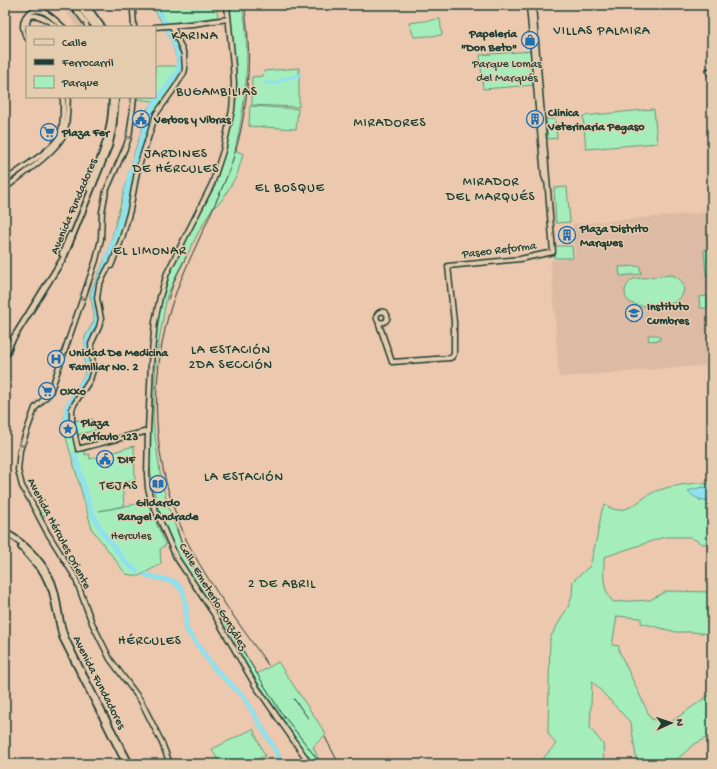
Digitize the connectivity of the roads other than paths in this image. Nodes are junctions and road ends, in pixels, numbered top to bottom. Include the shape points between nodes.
1 (72, 5) edge
2 (78, 5) edge
3 (82, 5) edge
4 (86, 5) edge
5 (130, 5) edge
6 (227, 5) edge
7 (530, 5) edge
8 (533, 5) edge
9 (711, 5) edge
10 (228, 19) junction
11 (712, 21) edge
12 (27, 26) edge
13 (55, 26) edge
14 (61, 26) edge
15 (87, 26) edge
16 (94, 26) edge
17 (98, 26) edge
18 (101, 26) edge
19 (134, 26) edge
20 (172, 26) junction
21 (156, 27) edge
22 (26, 36) edge
23 (708, 71) dead end
24 (712, 76) edge
25 (112, 98) edge
26 (116, 98) edge
27 (134, 98) edge
28 (65, 102) edge
29 (5, 181) edge
30 (547, 182) junction
31 (5, 188) edge
32 (378, 321) junction
33 (383, 322) junction
34 (382, 332) junction
35 (5, 350) edge
36 (5, 357) edge
37 (148, 431) junction
38 (5, 533) edge
39 (126, 764) edge
40 (130, 764) edge
41 (170, 764) edge
42 (310, 764) edge

1 - 15 street
2 - 16 main road
3 - 17 street
4 - 18 main road
5 - 19 street
6 - 10 street, Calle Emeterio González
7 - 30 street via 544,176
8 - 30 street
9 - 11 street
10 - 20 street
10 - 37 street, Calle Emeterio González via 234,79 232,110 223,152 212,184 165,280 152,345
12 - 13 street via 30,18 36,15
14 - 22 street via 46,13 36,11 24,20 23,31
20 - 21 street
20 - 37 street via 184,54 184,73 156,114 137,172 122,238 99,285 97,298 101,322 91,344 93,370 90,380 72,409 78,449
23 - 24 street
25 - 35 main road, Avenida Fundadores via 106,144 72,233
26 - 36 main road, Avenida Fundadores via 109,146 70,245 11,342
27 -> 41 street, Avenida Hércules Oriente via 126,146 106,191 96,260 50,393 35,408 20,450 18,470 22,486 42,524 75,577 92,623 110,659 141,701
28 - 29 street via 61,130 55,143
28 - 31 street via 66,128 58,145
30 - 34 street, Paseo Reforma via 553,252 520,259 448,266 454,322 452,357 392,362
32 - 33 street
32 - 33 street via 376,314 384,311 388,316
32 - 34 street
33 - 34 street
37 - 42 street, Calle Emeterio González via 147,475 151,500 176,557 214,614 255,685
38 - 39 main road, Avenida Fundadores via 28,553 43,572 52,591 62,638
38 - 40 main road, Avenida Fundadores via 17,538 45,570 55,590 65,636

